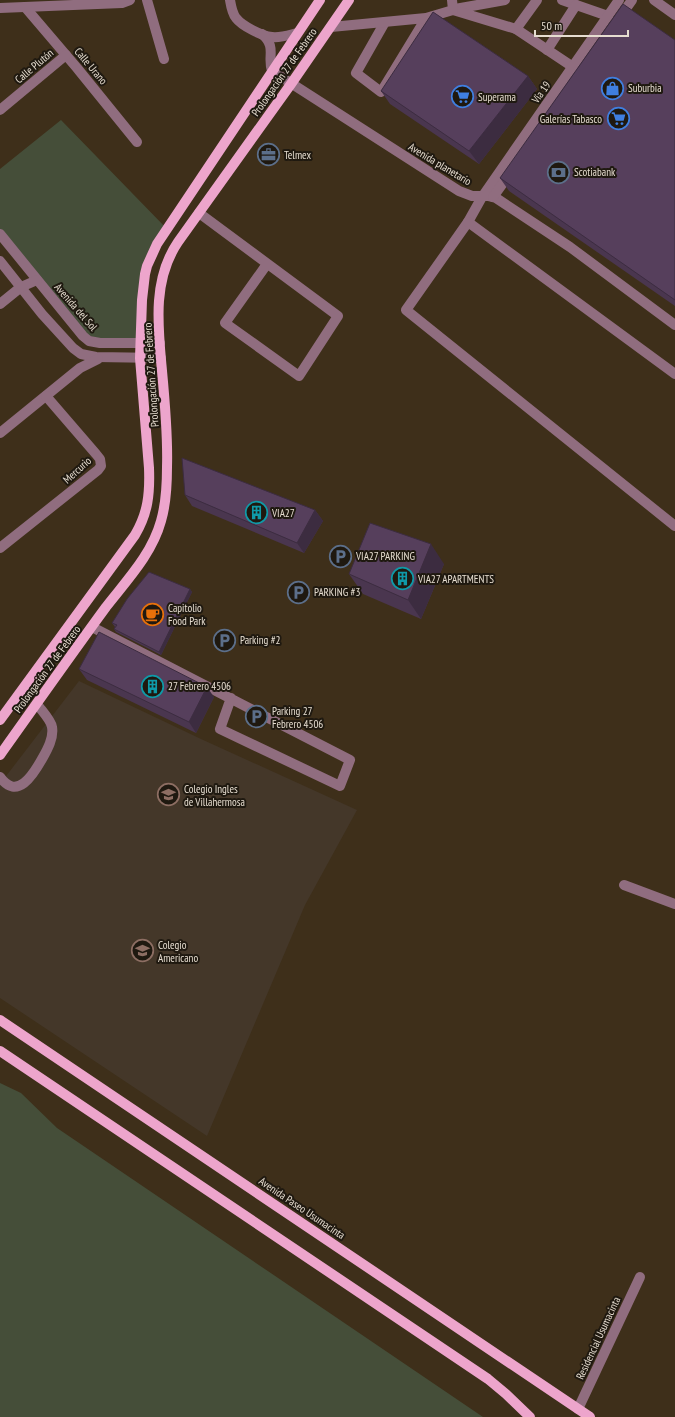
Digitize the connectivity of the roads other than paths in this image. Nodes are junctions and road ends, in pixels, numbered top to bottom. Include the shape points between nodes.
1 (130, 0) edge
2 (147, 0) edge
3 (230, 0) edge
4 (320, 0) edge
5 (349, 0) edge
6 (505, 0) edge
7 (537, 0) edge
8 (562, 0) edge
9 (619, 0) edge
10 (632, 0) edge
11 (654, 0) edge
12 (452, 5) edge
13 (576, 5) junction
14 (25, 7) junction
15 (0, 8) edge
16 (675, 15) edge
17 (426, 18) junction
18 (612, 19) junction
19 (385, 22) junction
20 (331, 27) junction
21 (516, 29) junction
22 (298, 33) junction
23 (262, 34) junction
24 (547, 50) junction
25 (66, 55) junction
26 (164, 59) dead end
27 (573, 67) junction
28 (272, 71) junction
29 (291, 84) junction
30 (0, 110) edge
31 (555, 110) edge
32 (137, 142) dead end
33 (482, 197) junction
34 (493, 197) junction
35 (199, 213) junction
36 (468, 222) junction
37 (0, 234) edge
38 (0, 261) edge
39 (267, 264) junction
40 (37, 280) junction
41 (21, 287) junction
42 (0, 304) edge
43 (675, 325) edge
44 (96, 343) junction
45 (141, 343) junction
46 (160, 343) junction
47 (85, 356) junction
48 (102, 358) junction
49 (140, 358) junction
50 (161, 358) junction
51 (80, 368) junction
52 (675, 374) edge
53 (46, 396) junction
54 (0, 433) edge
55 (675, 526) edge
56 (0, 548) edge
57 (92, 627) junction
58 (231, 698) junction
59 (37, 704) junction
60 (0, 720) edge
61 (0, 755) edge
62 (0, 778) edge
63 (624, 885) dead end
64 (675, 904) edge
65 (0, 1020) edge
66 (0, 1051) edge
67 (640, 1277) dead end
68 (578, 1409) junction
69 (530, 1417) edge
70 (590, 1417) edge

1 - 14 street via 122,3
2 - 26 street
3 - 23 street via 237,20
4 - 22 main road, Prolongación 27 de Febrero
5 - 20 main road, Prolongación 27 de Febrero
6 - 12 street
7 - 21 street
8 - 13 street
9 - 18 street, Vía 19
10 - 18 street, Vía 19
11 - 16 street
12 - 17 street
12 - 21 street
13 - 18 street
13 - 24 street
14 - 15 street
14 - 25 street, Calle Urano
17 - 19 street
17 - 19 street via 381,92 356,73
18 - 27 street, Vía 19
19 - 20 street
20 - 29 main road, Prolongación 27 de Febrero
21 - 24 street
22 - 23 street via 284,37
22 - 28 main road, Prolongación 27 de Febrero
23 - 28 street via 271,47
24 - 27 street
25 - 30 street, Calle Plutón
25 - 32 street, Calle Urano
27 - 33 street, Vía 19
28 - 29 street, Avenida planetario
28 - 45 main road, Prolongación 27 de Febrero via 152,254 143,284
29 - 33 street, Avenida planetario via 459,191
29 - 35 main road, Prolongación 27 de Febrero
31 - 34 street, Vía 19
33 - 34 street, Avenida planetario
33 - 36 street, Vía 19
34 - 43 street via 570,247
35 - 39 street
35 - 46 main road, Prolongación 27 de Febrero via 175,246 163,272 158,304
36 - 52 street
36 - 55 street, Vía 19 via 406,310
37 - 40 street, Avenida del Sol
38 - 41 street
39 - 39 street via 338,316 299,376 225,323
40 - 41 street
40 - 44 street, Avenida del Sol via 83,336
41 - 42 street
41 - 47 street via 68,343
44 - 45 street, Avenida del Sol
44 - 47 street
45 - 46 street, Avenida del Sol
45 - 49 main road, Prolongación 27 de Febrero
46 - 50 main road, Prolongación 27 de Febrero
47 - 48 street
47 - 51 street
48 - 49 street
48 - 51 street
49 - 50 street
49 - 60 main road, Prolongación 27 de Febrero via 150,483 142,524
50 - 57 main road, Prolongación 27 de Febrero via 168,446 166,494 161,521 147,553
51 - 53 street
53 - 54 street
53 - 56 street, Mercurio via 100,459 101,466
57 - 58 street
57 - 59 main road, Prolongación 27 de Febrero
58 - 58 street via 350,760 340,786 220,729
59 - 61 main road, Prolongación 27 de Febrero
59 - 62 street via 52,726 52,737 45,754 25,784 14,787 5,784
63 - 64 street
65 - 68 main road, Avenida Paseo Usumacinta
66 - 69 main road via 488,1379
67 - 68 street, Residencial Usumacinta
68 - 70 main road, Avenida Paseo Usumacinta

